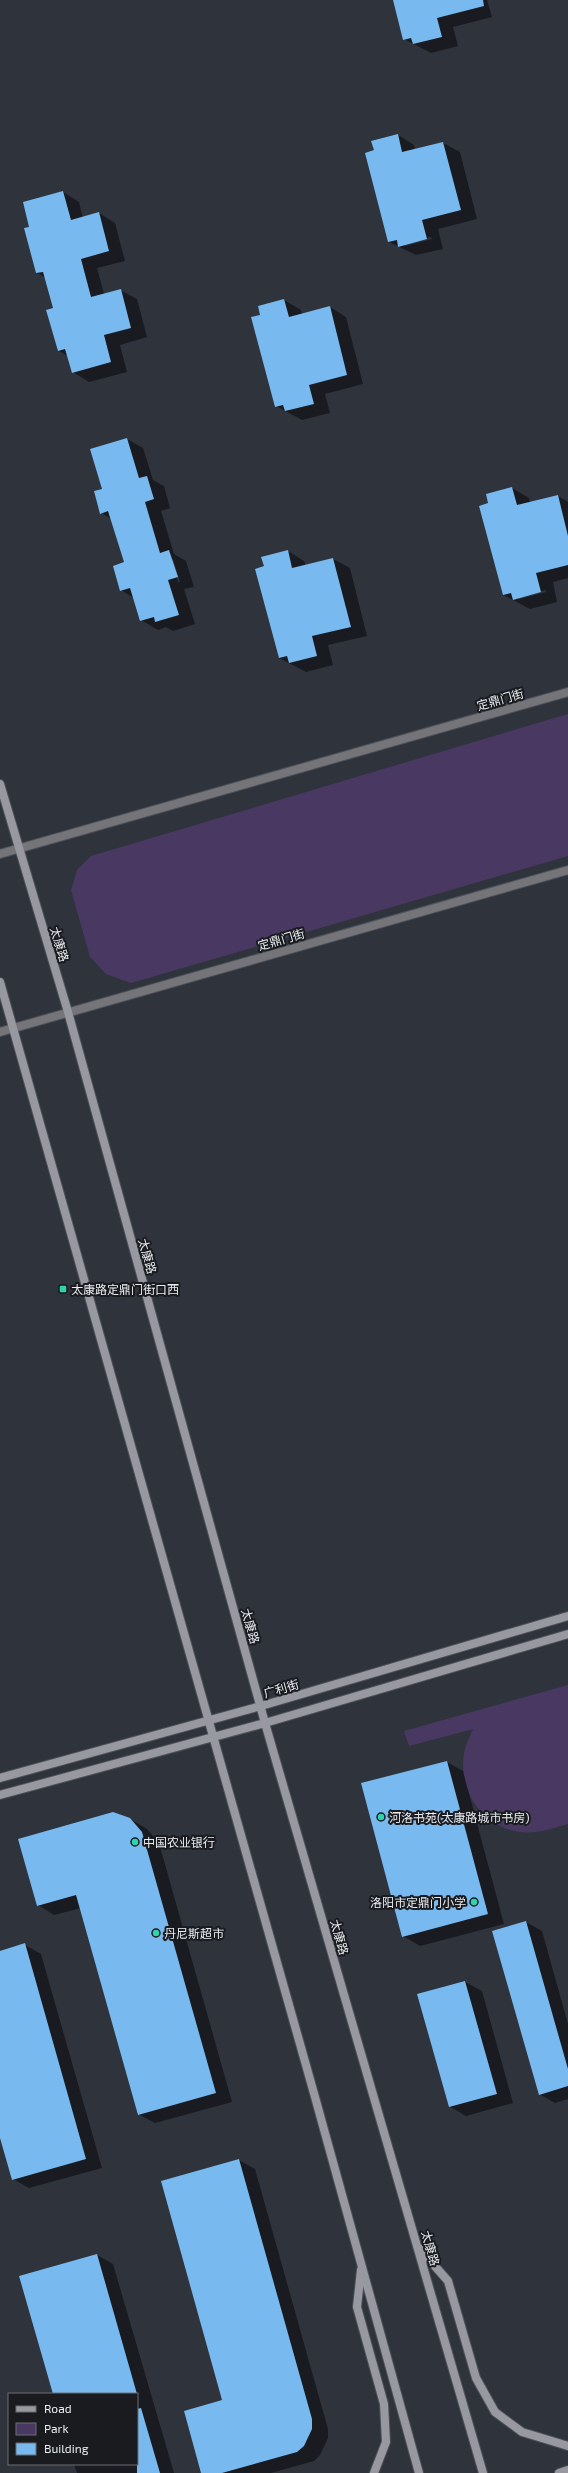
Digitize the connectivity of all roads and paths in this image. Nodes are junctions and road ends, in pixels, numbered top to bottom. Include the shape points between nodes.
1 (568, 692) edge
2 (0, 784) edge
3 (18, 848) junction
4 (0, 854) edge
5 (568, 870) edge
6 (0, 982) edge
7 (68, 1012) junction
8 (14, 1028) junction
9 (0, 1032) edge
10 (568, 1616) edge
11 (568, 1634) edge
12 (261, 1706) junction
13 (208, 1721) junction
14 (265, 1723) junction
15 (212, 1738) junction
16 (0, 1778) edge
17 (0, 1796) edge
18 (418, 2247) junction
19 (362, 2265) junction
20 (568, 2446) edge
21 (568, 2470) edge
22 (374, 2473) edge
23 (419, 2473) edge
24 (484, 2473) edge
25 (559, 2473) edge

1 - 3 street, 定鼎门街
2 - 3 main road, 太康路
3 - 4 street, 定鼎门街
3 - 7 main road, 太康路
5 - 7 street, 定鼎门街
6 - 8 main road
7 - 8 street, 定鼎门街
7 - 12 main road, 太康路
8 - 9 street, 定鼎门街
8 - 13 main road
10 - 12 main road, 广利街
11 - 14 main road
12 - 13 main road, 广利街
12 - 14 main road, 太康路
13 - 15 main road
13 - 16 main road, 广利街
14 - 15 main road
14 - 18 main road, 太康路
15 - 17 main road
15 - 19 main road
18 - 20 main road via 448,2281 476,2378 495,2412 522,2432
18 - 24 main road, 太康路
19 - 22 main road via 358,2306 384,2404 386,2442
19 - 23 main road
21 - 25 main road

